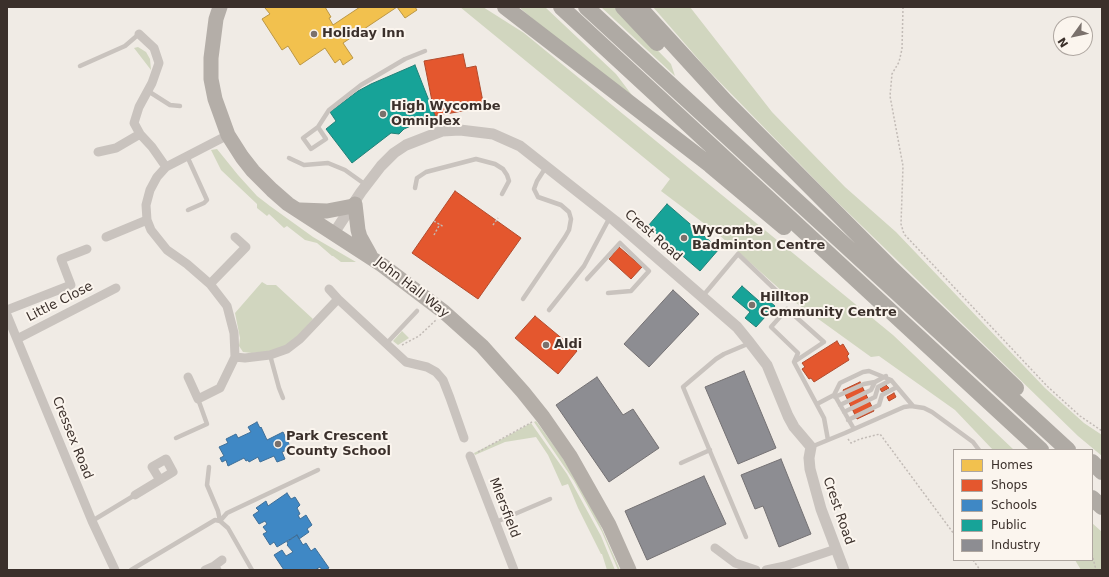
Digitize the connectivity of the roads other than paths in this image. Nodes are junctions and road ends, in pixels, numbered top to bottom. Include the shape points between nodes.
1 (505, 7) edge
2 (561, 7) edge
3 (586, 7) edge
4 (622, 7) edge
5 (639, 7) edge
6 (217, 11) edge
7 (139, 34) joint
8 (425, 51) dead end
9 (80, 66) dead end
10 (148, 90) junction
11 (180, 106) dead end
12 (318, 127) junction
13 (140, 134) junction
14 (228, 135) junction
15 (98, 152) dead end
16 (187, 156) junction
17 (289, 158) dead end
18 (166, 167) junction
19 (546, 167) junction
20 (366, 186) junction
21 (415, 188) dead end
22 (502, 194) dead end
23 (354, 205) junction
24 (188, 210) dead end
25 (297, 210) junction
26 (610, 217) junction
27 (147, 220) junction
28 (334, 233) junction
29 (106, 237) dead end
30 (235, 237) dead end
31 (87, 249) dead end
32 (371, 256) junction
33 (587, 279) dead end
34 (210, 284) junction
35 (116, 288) dead end
36 (329, 289) dead end
37 (608, 293) dead end
38 (702, 297) junction
39 (338, 299) junction
40 (523, 299) dead end
41 (784, 299) dead end
42 (7, 310) edge
43 (417, 310) dead end
44 (549, 310) dead end
45 (7, 314) edge
46 (904, 323) junction
47 (17, 339) junction
48 (750, 343) junction
49 (951, 343) junction
50 (390, 347) junction
51 (270, 355) junction
52 (236, 357) junction
53 (794, 362) junction
54 (886, 376) junction
55 (188, 377) dead end
56 (892, 380) junction
57 (876, 382) junction
58 (897, 386) junction
59 (835, 396) junction
60 (283, 398) dead end
61 (198, 399) junction
62 (817, 404) junction
63 (840, 405) junction
64 (913, 406) junction
65 (844, 412) junction
66 (848, 420) junction
67 (854, 429) junction
68 (176, 438) dead end
69 (464, 438) dead end
70 (828, 440) junction
71 (811, 447) junction
72 (978, 449) edge
73 (1040, 449) edge
74 (1067, 449) edge
75 (1078, 449) edge
76 (710, 450) junction
77 (470, 456) road end
78 (681, 463) dead end
79 (1093, 463) edge
80 (209, 467) dead end
81 (318, 470) dead end
82 (1102, 472) edge
83 (1093, 473) edge
84 (160, 480) dead end
85 (1102, 481) edge
86 (135, 495) joint
87 (550, 499) dead end
88 (1093, 499) edge
89 (1102, 507) edge
90 (92, 521) junction
91 (220, 521) junction
92 (496, 522) junction
93 (746, 537) dead end
94 (715, 548) dead end
95 (836, 549) junction
96 (222, 560) dead end
97 (114, 568) edge
98 (216, 568) edge
99 (104, 570) edge
100 (131, 570) edge
101 (205, 570) edge
102 (252, 570) edge
103 (514, 570) edge
104 (629, 570) edge
105 (756, 570) edge
106 (771, 570) edge
107 (844, 570) edge

1 - 46 highway via 710,165 832,267
2 - 46 highway
3 - 49 highway
4 - 49 highway via 758,147 909,295
5 - 75 highway via 725,101 812,189
6 - 14 highway, John Hall Way via 211,79
7 - 9 lane via 125,46
7 - 10 street via 154,48 159,63
8 - 12 lane via 405,59 361,85 329,110
10 - 11 lane via 170,104
10 - 13 street via 135,116 134,123
12 - 12 lane via 303,138 311,149 326,139
13 - 15 street via 116,148
13 - 18 street
14 - 16 street
14 - 25 highway, John Hall Way via 252,171
16 - 18 street
16 - 24 lane via 207,200
17 - 20 lane via 304,165 328,163 345,170
18 - 27 street via 150,190 146,205
19 - 20 street, Crest Road via 520,146 493,134 460,130 442,131 406,145 381,166
19 - 26 street, Crest Road
19 - 40 lane via 534,189 538,197 569,212 571,219 565,237
20 - 23 street, Crest Road
21 - 22 lane via 417,178 426,172 476,158 495,164 507,175 509,181
23 - 25 highway via 327,211
23 - 28 street, Crest Road
23 - 32 highway via 360,237
25 - 28 highway, John Hall Way
26 - 38 street, Crest Road
26 - 44 lane via 584,266
27 - 29 street
27 - 34 street via 151,230 167,250
28 - 32 highway, John Hall Way
30 - 34 street via 246,247
31 - 42 street via 61,259 71,285
32 - 104 highway, John Hall Way via 444,312 482,346 543,416 570,456 610,525
33 - 37 lane via 620,243 649,271 631,291
34 - 52 street via 228,306
35 - 47 street, Little Close
36 - 39 street
38 - 41 lane via 738,254
38 - 48 street, Crest Road via 737,327
39 - 50 street
39 - 51 street via 300,340 287,349
43 - 50 lane
45 - 47 street, Cressex Road
46 - 73 highway
47 - 90 street, Cressex Road
48 - 71 street, Crest Road via 767,366 794,427
48 - 76 lane via 716,359 683,387
49 - 74 highway
50 - 69 street via 406,362 428,367 443,380
51 - 52 street
51 - 60 lane
52 - 61 street via 220,388
53 - 53 lane via 798,353 771,327 787,309 824,342
53 - 62 lane
54 - 56 lane
54 - 57 lane
54 - 59 lane via 869,371 863,372 840,383
55 - 61 street
56 - 58 lane
56 - 65 lane via 878,388 875,397
57 - 59 lane
57 - 63 lane via 871,390
58 - 64 lane
58 - 66 lane via 882,396 879,405
59 - 62 lane
59 - 63 lane
61 - 68 lane via 207,424
62 - 70 lane via 824,418
63 - 65 lane
64 - 67 lane via 904,407
64 - 72 lane via 932,412 973,442
65 - 66 lane
66 - 67 lane
67 - 70 lane
70 - 71 lane
71 - 95 street, Crest Road via 810,469
76 - 78 lane
76 - 93 lane
77 - 92 street, Miersfield
79 - 82 highway
80 - 91 lane via 207,485
81 - 91 lane via 227,513
83 - 85 highway
84 - 86 street
86 - 90 lane
87 - 92 lane
88 - 89 highway
90 - 97 street, Cressex Road
91 - 100 lane via 215,520
91 - 102 lane via 228,528
92 - 103 street, Miersfield
94 - 105 street via 736,563
95 - 106 street
95 - 107 street, Crest Road
96 - 98 street
97 - 99 street
98 - 101 street

